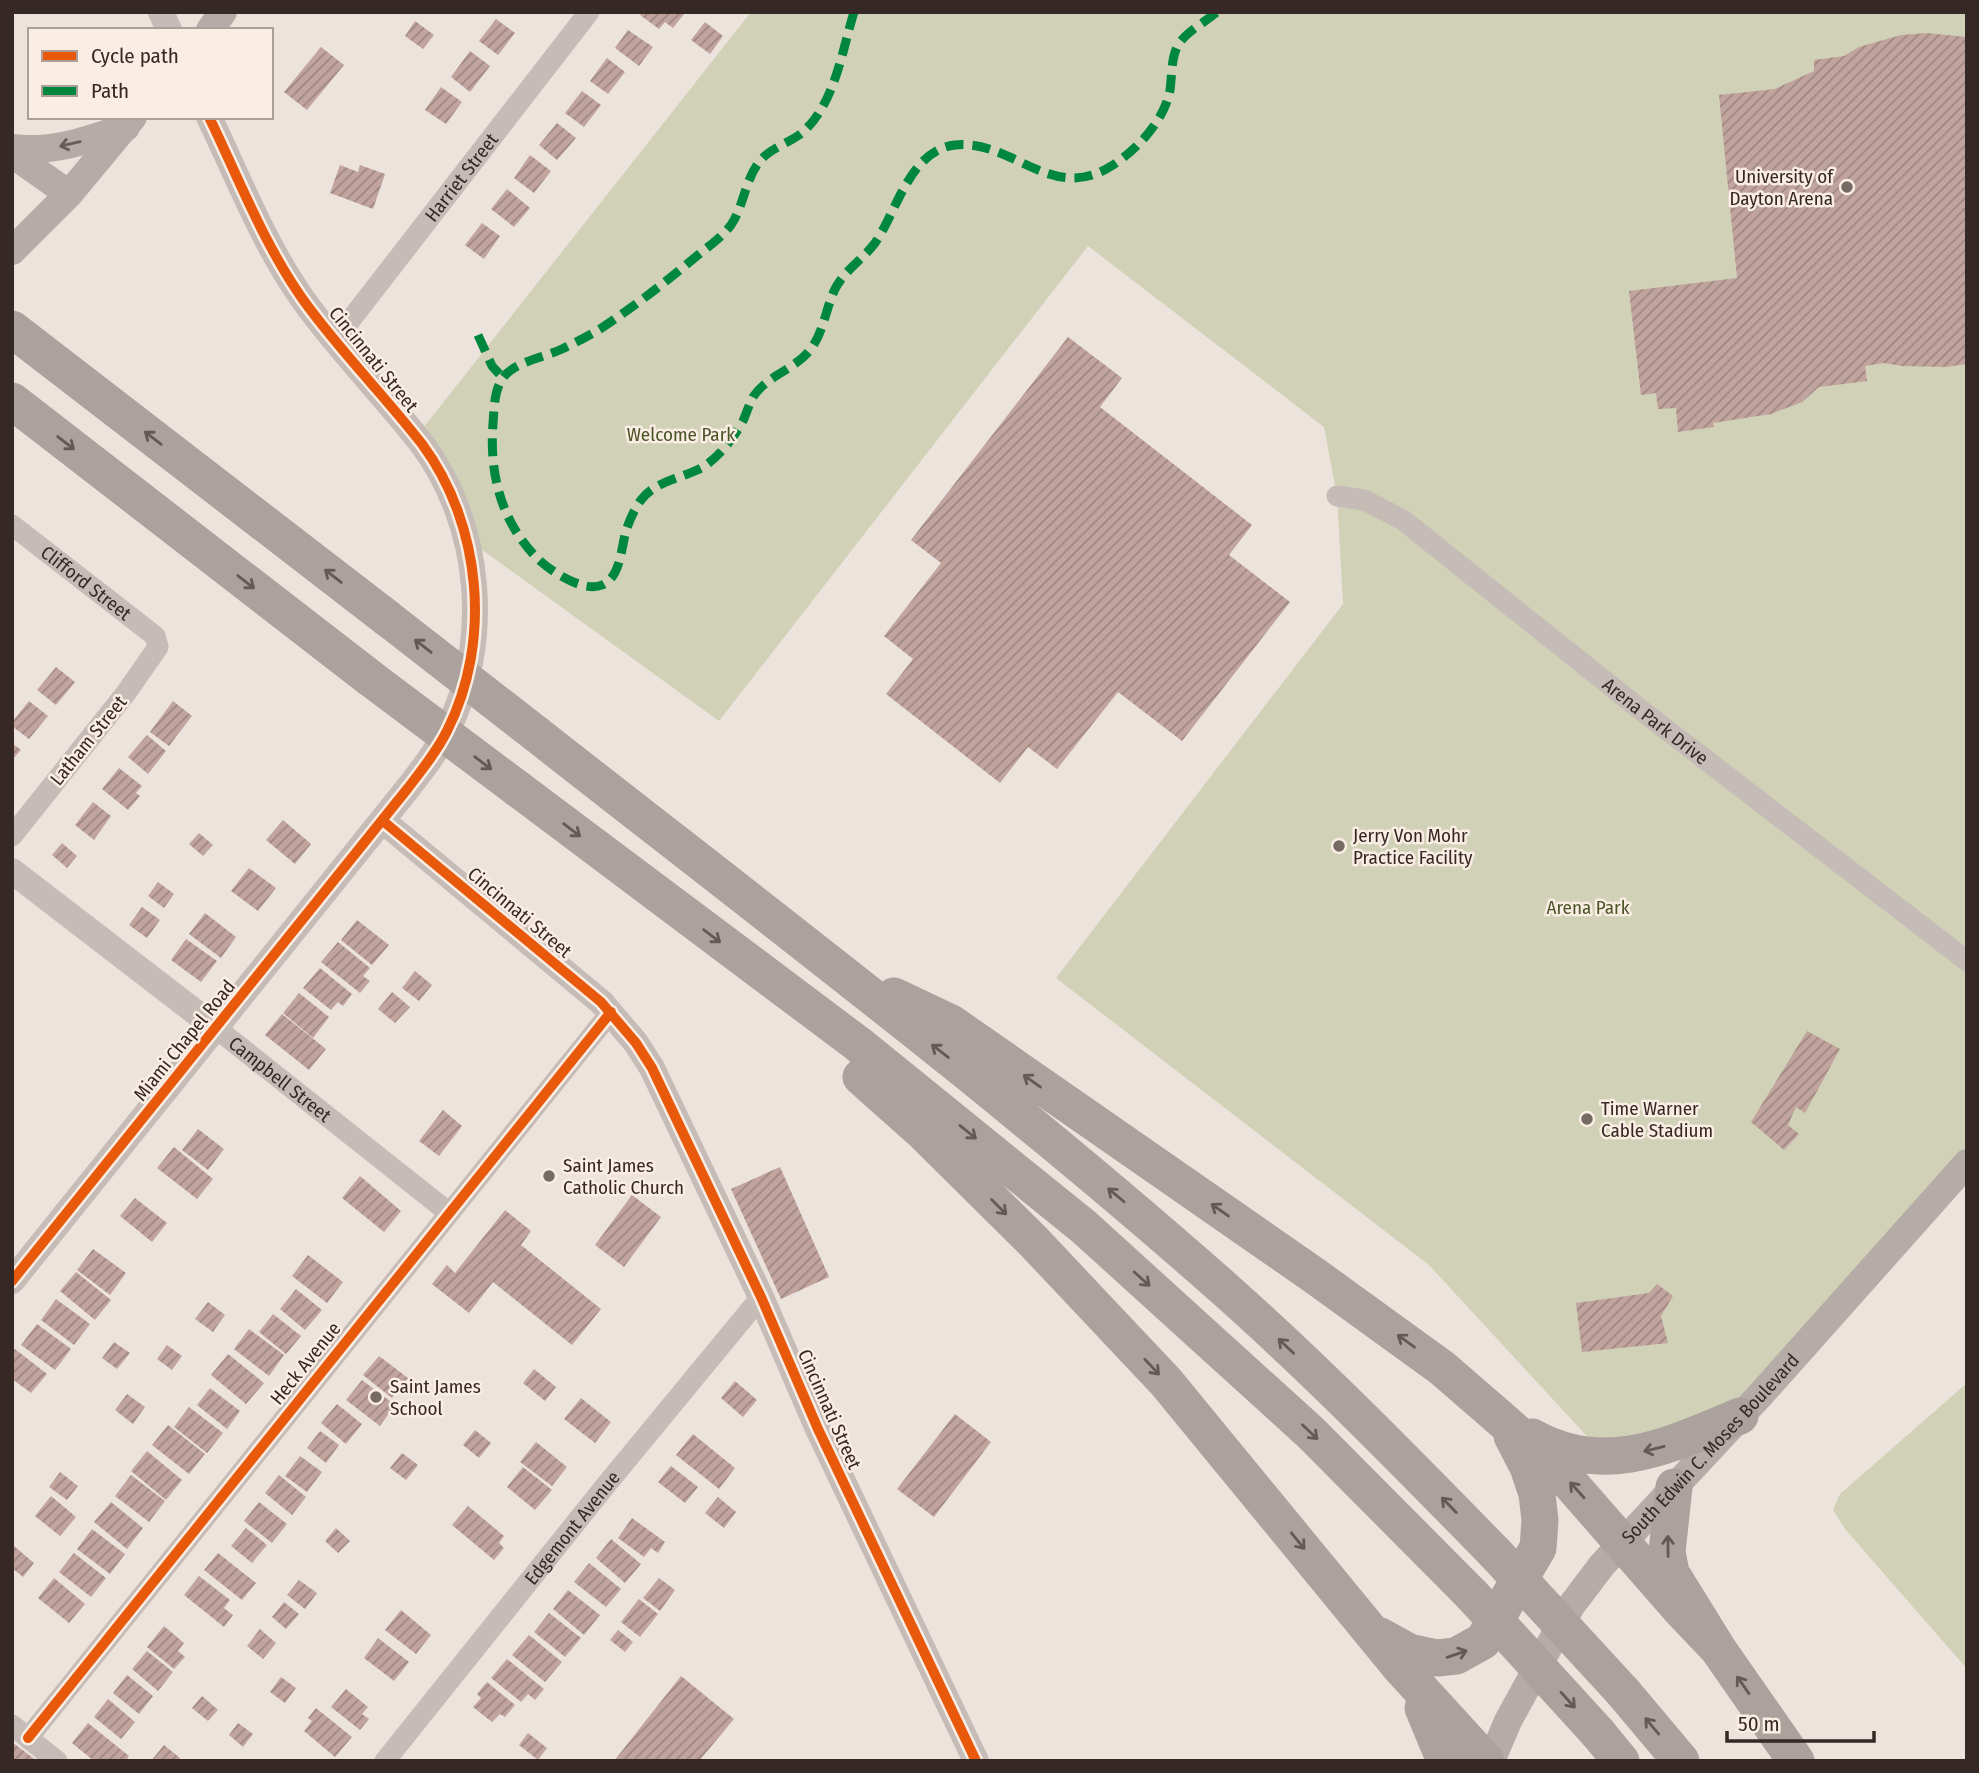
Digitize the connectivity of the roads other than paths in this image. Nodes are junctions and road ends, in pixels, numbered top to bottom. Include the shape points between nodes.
1 (161, 12) edge
2 (223, 12) edge
3 (589, 12) edge
4 (168, 28) edge
5 (211, 28) edge
6 (210, 119) edge
7 (130, 122) edge
8 (12, 151) edge
9 (69, 194) junction
10 (12, 251) edge
11 (17, 333) edge
12 (335, 340) junction
13 (12, 401) edge
14 (1337, 496) dead end
15 (12, 525) edge
16 (158, 641) joint
17 (383, 821) junction
18 (12, 836) edge
19 (12, 871) edge
20 (1967, 961) edge
21 (836, 969) junction
22 (798, 1001) junction
23 (611, 1012) junction
24 (216, 1028) junction
25 (1967, 1163) edge
26 (448, 1212) junction
27 (12, 1281) edge
28 (761, 1297) junction
29 (1740, 1416) junction
30 (1502, 1420) junction
31 (1674, 1486) junction
32 (1623, 1541) junction
33 (1371, 1631) junction
34 (1718, 1649) junction
35 (1400, 1667) junction
36 (20, 1731) edge
37 (57, 1761) edge
38 (385, 1761) edge
39 (976, 1761) edge
40 (1445, 1761) edge
41 (1489, 1761) edge
42 (1621, 1761) edge
43 (1681, 1761) edge
44 (1796, 1761) edge

1 - 4 street
2 - 5 main road
3 - 12 street, Harriet Street
6 - 12 street, Cincinnati Street via 283,267
7 -> 8 main road via 70,146
7 - 9 main road
8 - 9 main road
9 - 10 main road
21 -> 11 highway, bridge
12 - 17 street, Cincinnati Street via 423,446 457,509 472,566 474,637 465,682 447,731
13 -> 22 highway, bridge
14 - 20 street, Arena Park Drive via 1364,500 1404,520
15 - 16 street, Clifford Street
16 - 18 street, Latham Street via 140,675
17 - 23 street, Cincinnati Street
17 - 24 street, Miami Chapel Road
19 - 24 street, Campbell Street
30 -> 21 highway via 1392,1331 951,1023
43 -> 21 highway, bridge via 1496,1554 1230,1294 1030,1123
22 -> 33 highway via 856,1072 1034,1242 1166,1382
22 -> 42 highway, bridge via 1084,1227 1311,1433 1472,1595
23 - 26 street, Heck Avenue
23 - 28 street, Cincinnati Street via 652,1068
24 - 26 street, Campbell Street
24 - 27 street, Miami Chapel Road
25 - 29 main road, South Edwin C. Moses Boulevard
26 - 36 street, Heck Avenue
28 - 38 street, Edgemont Avenue
28 - 39 street, Cincinnati Street via 818,1429
29 -> 30 highway via 1671,1445 1606,1458 1547,1445
29 - 31 main road, South Edwin C. Moses Boulevard
32 -> 30 highway via 1555,1466
33 -> 30 highway via 1409,1652 1437,1658 1456,1656 1483,1641 1538,1548 1539,1508 1531,1474
31 - 32 main road, South Edwin C. Moses Boulevard
34 -> 31 highway via 1671,1573 1667,1552
32 - 34 highway
32 - 41 main road, South Edwin C. Moses Boulevard via 1571,1606
33 - 35 highway
44 -> 34 highway
35 - 40 highway via 1429,1717
35 - 41 highway
36 - 37 street

